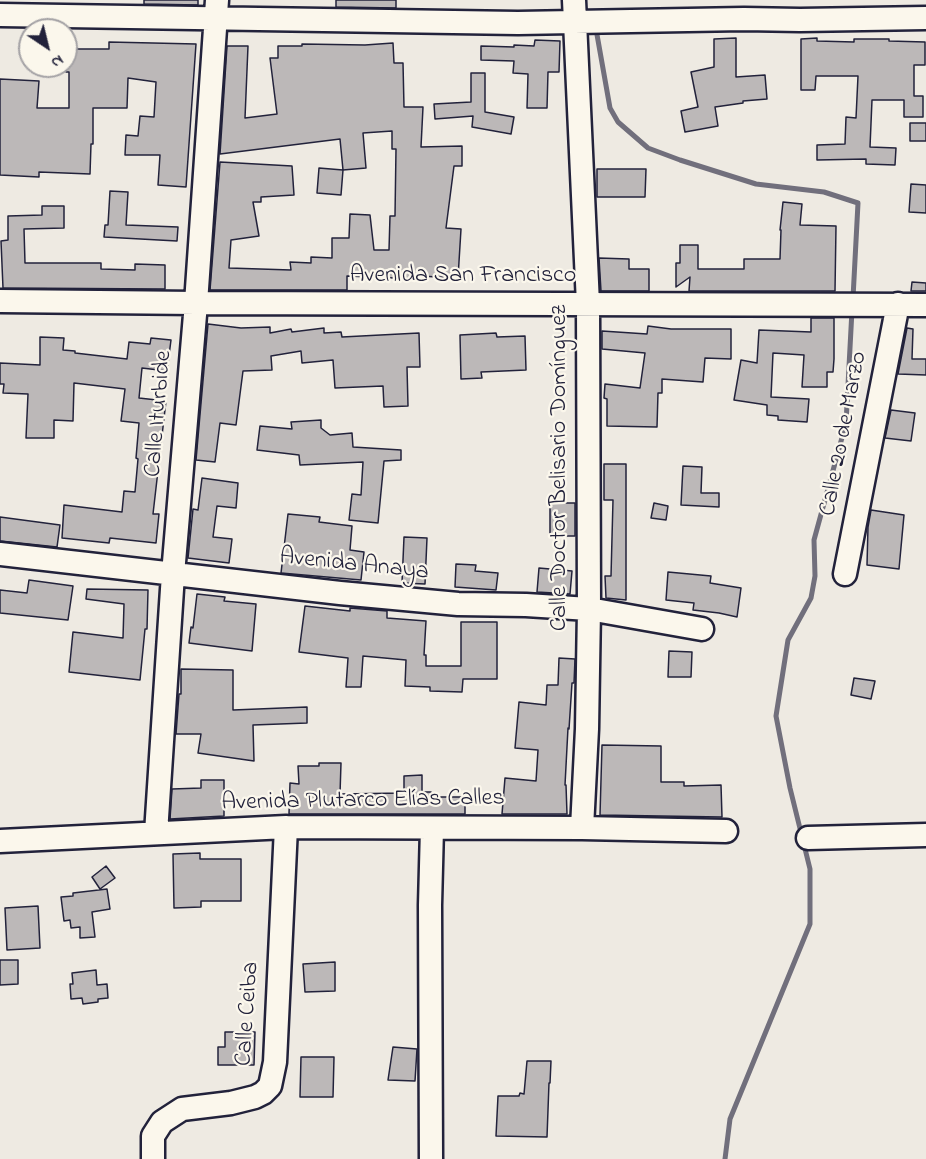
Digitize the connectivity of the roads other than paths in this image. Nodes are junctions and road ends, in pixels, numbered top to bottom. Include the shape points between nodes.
1 (574, 0) edge
2 (216, 10) edge
3 (0, 15) edge
4 (926, 18) edge
5 (575, 22) junction
6 (0, 301) edge
7 (196, 303) junction
8 (588, 304) junction
9 (888, 304) junction
10 (926, 304) edge
11 (0, 554) edge
12 (173, 574) junction
13 (845, 574) dead end
14 (589, 609) junction
15 (702, 628) dead end
16 (286, 827) junction
17 (432, 828) junction
18 (582, 828) junction
19 (726, 831) dead end
20 (156, 833) junction
21 (926, 835) edge
22 (808, 837) dead end
23 (0, 841) edge
24 (153, 1159) edge
25 (431, 1159) edge

1 - 5 street, Calle Doctor Belisario Domínguez
2 - 3 street
2 - 5 street
2 - 7 street, Calle Iturbide
4 - 5 street
5 - 8 street, Calle Doctor Belisario Domínguez
6 - 7 street, Avenida San Francisco
7 - 8 street, Avenida San Francisco
7 - 12 street, Calle Iturbide
8 - 9 street, Avenida San Francisco
8 - 14 street, Calle Doctor Belisario Domínguez
9 - 10 street, Avenida San Francisco
9 - 13 street, Calle 20 de Marzo
11 - 12 street, Avenida Anaya
12 - 14 street, Avenida Anaya via 458,604
12 - 20 street, Calle Iturbide
14 - 15 street, Avenida Anaya
14 - 18 street, Calle Doctor Belisario Domínguez
16 - 17 street, Avenida Plutarco Elías Calles
16 - 20 street, Avenida Plutarco Elías Calles
16 - 24 street, Calle Ceiba via 275,1062 270,1086 255,1097 182,1109 162,1122 153,1136
17 - 18 street, Avenida Plutarco Elías Calles
17 - 25 street
18 - 19 street, Avenida Plutarco Elías Calles
20 - 23 street, Avenida Plutarco Elías Calles
21 - 22 street

